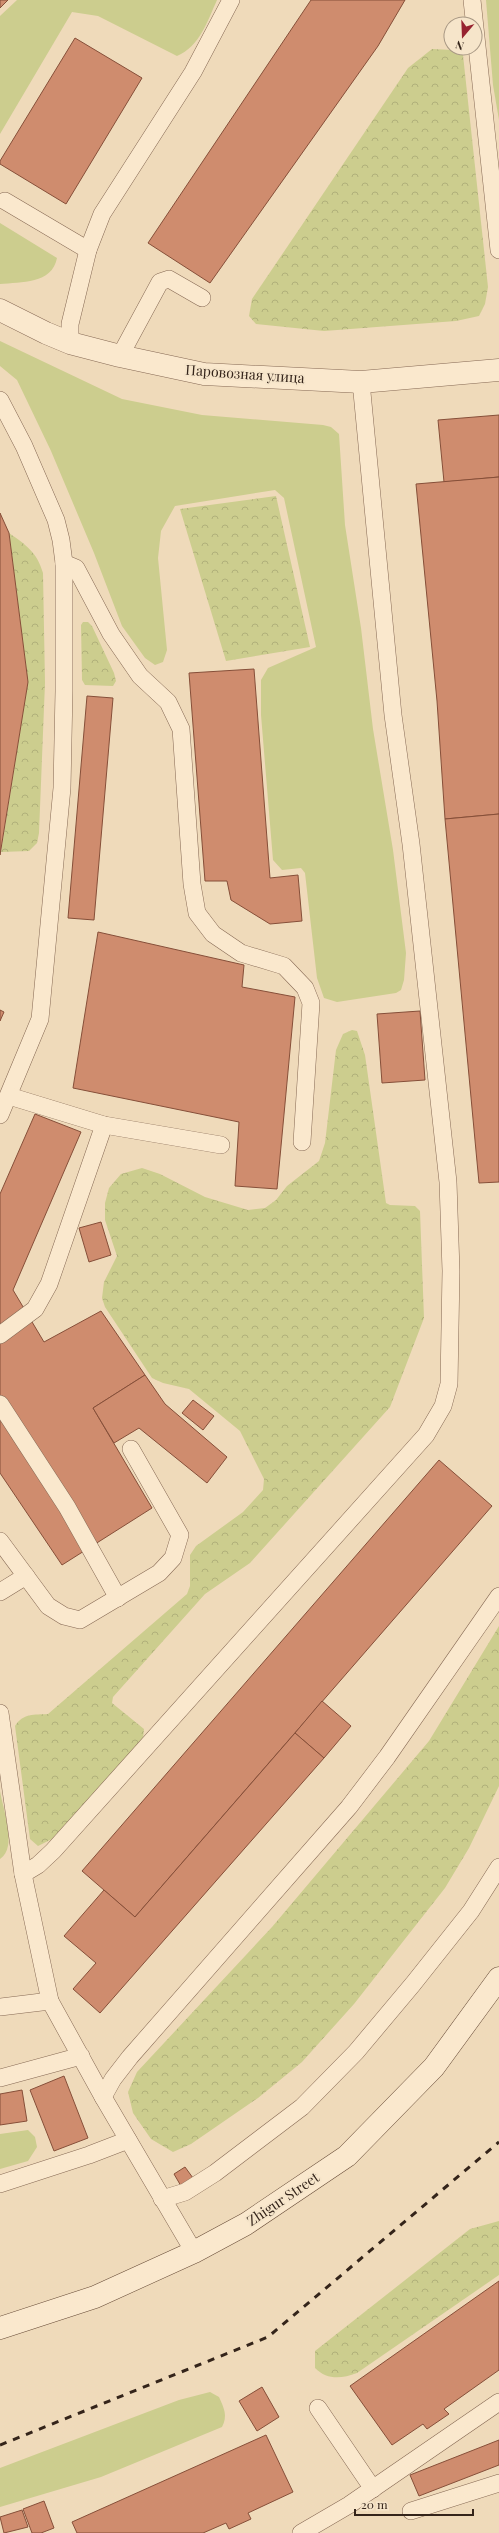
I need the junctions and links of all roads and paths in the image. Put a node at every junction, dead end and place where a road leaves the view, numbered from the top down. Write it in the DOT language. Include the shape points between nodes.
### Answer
graph roads {
  1 [pos="231,0"];
  2 [pos="472,0"];
  3 [pos="5,201"];
  4 [pos="88,250"];
  5 [pos="499,250"];
  6 [pos="202,298"];
  7 [pos="0,310"];
  8 [pos="70,343"];
  9 [pos="120,356"];
  10 [pos="499,370"];
  11 [pos="361,382"];
  12 [pos="0,400"];
  13 [pos="64,562"];
  14 [pos="10,1096"];
  15 [pos="0,1115"];
  16 [pos="104,1125"];
  17 [pos="302,1142"];
  18 [pos="221,1145"];
  19 [pos="0,1335"];
  20 [pos="0,1404"];
  21 [pos="131,1449"];
  22 [pos="0,1541"];
  23 [pos="26,1576"];
  24 [pos="0,1592"];
  25 [pos="499,1596"];
  26 [pos="118,1598"];
  27 [pos="0,1713"];
  28 [pos="499,1867"];
  29 [pos="23,1874"];
  30 [pos="499,1978"];
  31 [pos="50,2001"];
  32 [pos="0,2007"];
  33 [pos="82,2056"];
  34 [pos="0,2078"];
  35 [pos="103,2097"];
  36 [pos="128,2140"];
  37 [pos="0,2184"];
  38 [pos="162,2199"];
  39 [pos="194,2252"];
  40 [pos="0,2328"];
  41 [pos="499,2402"];
  42 [pos="318,2408"];
  43 [pos="499,2483"];
  44 [pos="373,2489"];
  45 [pos="411,2511"];
  46 [pos="301,2533"];
  1 -- 4 [label="lane" via="193,72 102,214"];
  2 -- 5 [label="lane"];
  3 -- 4 [label="lane"];
  4 -- 8 [label="lane" via="70,324"];
  6 -- 9 [label="lane" via="169,279 160,282"];
  7 -- 8 [label="main road, Паровозная улица"];
  8 -- 9 [label="main road, Паровозная улица"];
  9 -- 11 [label="main road, Паровозная улица" via="204,374"];
  10 -- 11 [label="main road, Паровозная улица"];
  11 -- 29 [label="lane" via="393,715 412,844 448,1182 451,1271 449,1384 443,1406 426,1434 52,1851 38,1865"];
  12 -- 13 [label="lane" via="24,446 56,520 62,540"];
  13 -- 14 [label="lane" via="62,788 40,1019"];
  13 -- 17 [label="lane" via="76,568 111,634 140,676 168,702 181,729 192,884 197,913 213,934 241,953 284,966 305,988 310,1003"];
  14 -- 15 [label="lane"];
  14 -- 16 [label="lane"];
  16 -- 18 [label="lane"];
  16 -- 19 [label="lane" via="49,1284 35,1309"];
  20 -- 26 [label="lane" via="66,1507"];
  21 -- 26 [label="lane" via="180,1535 173,1558 160,1573"];
  22 -- 23 [label="lane"];
  23 -- 24 [label="lane"];
  23 -- 26 [label="lane" via="48,1606 64,1616 80,1620"];
  25 -- 35 [label="lane" via="387,1757 349,1807 130,2057 113,2078"];
  27 -- 29 [label="lane"];
  28 -- 38 [label="lane" via="471,1911 413,1984 356,2052 302,2107 215,2173 185,2192"];
  29 -- 31 [label="lane"];
  30 -- 39 [label="main road, Zhigur Street" via="434,2067 347,2156 246,2224"];
  31 -- 32 [label="lane"];
  31 -- 33 [label="lane"];
  33 -- 34 [label="lane"];
  33 -- 35 [label="lane"];
  35 -- 36 [label="lane"];
  36 -- 37 [label="lane"];
  36 -- 38 [label="lane"];
  38 -- 39 [label="lane"];
  39 -- 40 [label="main road, Zhigur Street" via="95,2297"];
  41 -- 44 [label="lane"];
  42 -- 44 [label="lane"];
  43 -- 45 [label="lane"];
  44 -- 46 [label="lane" via="323,2522"];
}
